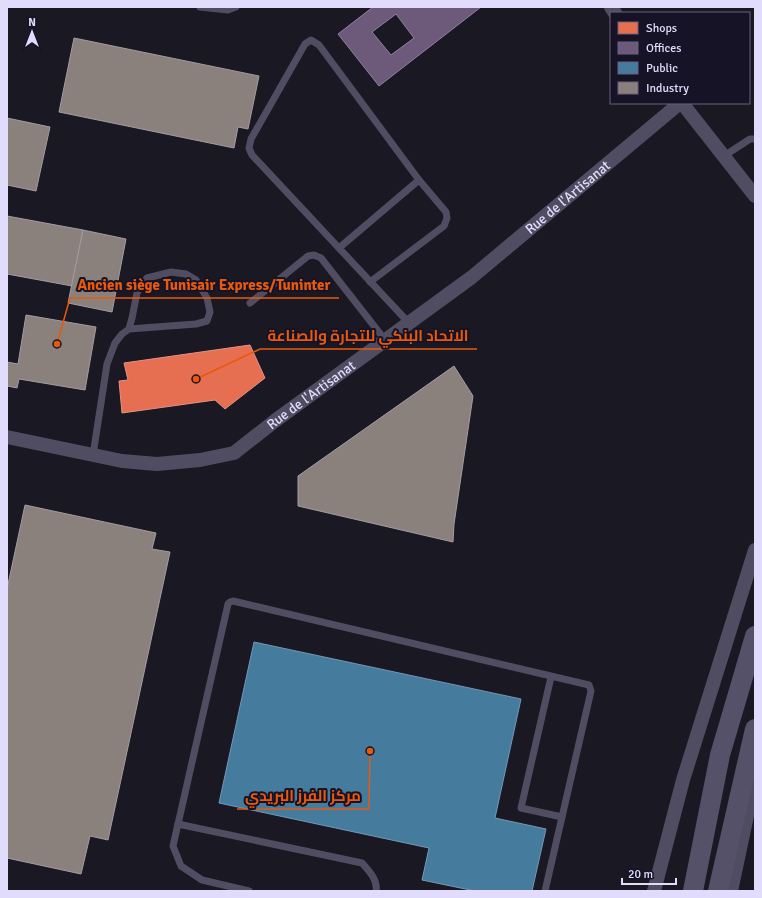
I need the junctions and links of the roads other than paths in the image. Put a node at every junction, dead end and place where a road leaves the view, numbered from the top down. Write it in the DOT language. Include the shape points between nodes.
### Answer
graph roads {
  1 [pos="200,7"];
  2 [pos="236,7"];
  3 [pos="680,104"];
  4 [pos="682,104"];
  5 [pos="755,139"];
  6 [pos="724,156"];
  7 [pos="420,180"];
  8 [pos="755,196"];
  9 [pos="339,248"];
  10 [pos="370,282"];
  11 [pos="250,303"];
  12 [pos="409,323"];
  13 [pos="129,328"];
  14 [pos="386,340"];
  15 [pos="7,437"];
  16 [pos="93,455"];
  17 [pos="755,550"];
  18 [pos="755,636"];
  19 [pos="551,676"];
  20 [pos="755,729"];
  21 [pos="755,778"];
  22 [pos="562,817"];
  23 [pos="178,824"];
  24 [pos="654,890"];
  25 [pos="249,891"];
  26 [pos="376,891"];
  27 [pos="545,891"];
  28 [pos="693,891"];
  29 [pos="718,891"];
  30 [pos="731,891"];
  1 -- 2 [label="lane" via="228,10"];
  3 -- 12 [label="street, Rue de l'Artisanat" via="472,277"];
  4 -- 6 [label="street"];
  5 -- 6 [label="lane" via="750,139"];
  6 -- 8 [label="street"];
  7 -- 9 [label="lane"];
  7 -- 9 [label="lane" via="319,45 311,40 305,44 251,140 249,148 252,155"];
  7 -- 10 [label="lane" via="446,212 444,226"];
  9 -- 10 [label="lane"];
  10 -- 12 [label="lane"];
  11 -- 14 [label="lane" via="308,256 314,255 321,258"];
  12 -- 14 [label="street, Rue de l'Artisanat"];
  13 -- 13 [label="lane" via="137,293 147,278 171,272 186,274 196,280 207,298 210,312 207,321 196,324"];
  13 -- 16 [label="lane" via="115,343 108,364"];
  14 -- 16 [label="street, Rue de l'Artisanat" via="234,453 200,460 157,464"];
  15 -- 16 [label="street, Rue de l'Artisanat"];
  17 -- 24 [label="street" via="694,745"];
  18 -- 28 [label="street" via="720,755"];
  19 -- 22 [label="lane" via="589,685 591,690"];
  19 -- 22 [label="lane" via="521,808"];
  19 -- 23 [label="lane" via="230,602"];
  20 -- 29 [label="street"];
  21 -- 30 [label="street"];
  22 -- 27 [label="lane"];
  23 -- 25 [label="lane" via="173,846 181,866 202,880"];
  23 -- 26 [label="lane" via="362,863 371,873 377,887"];
}
